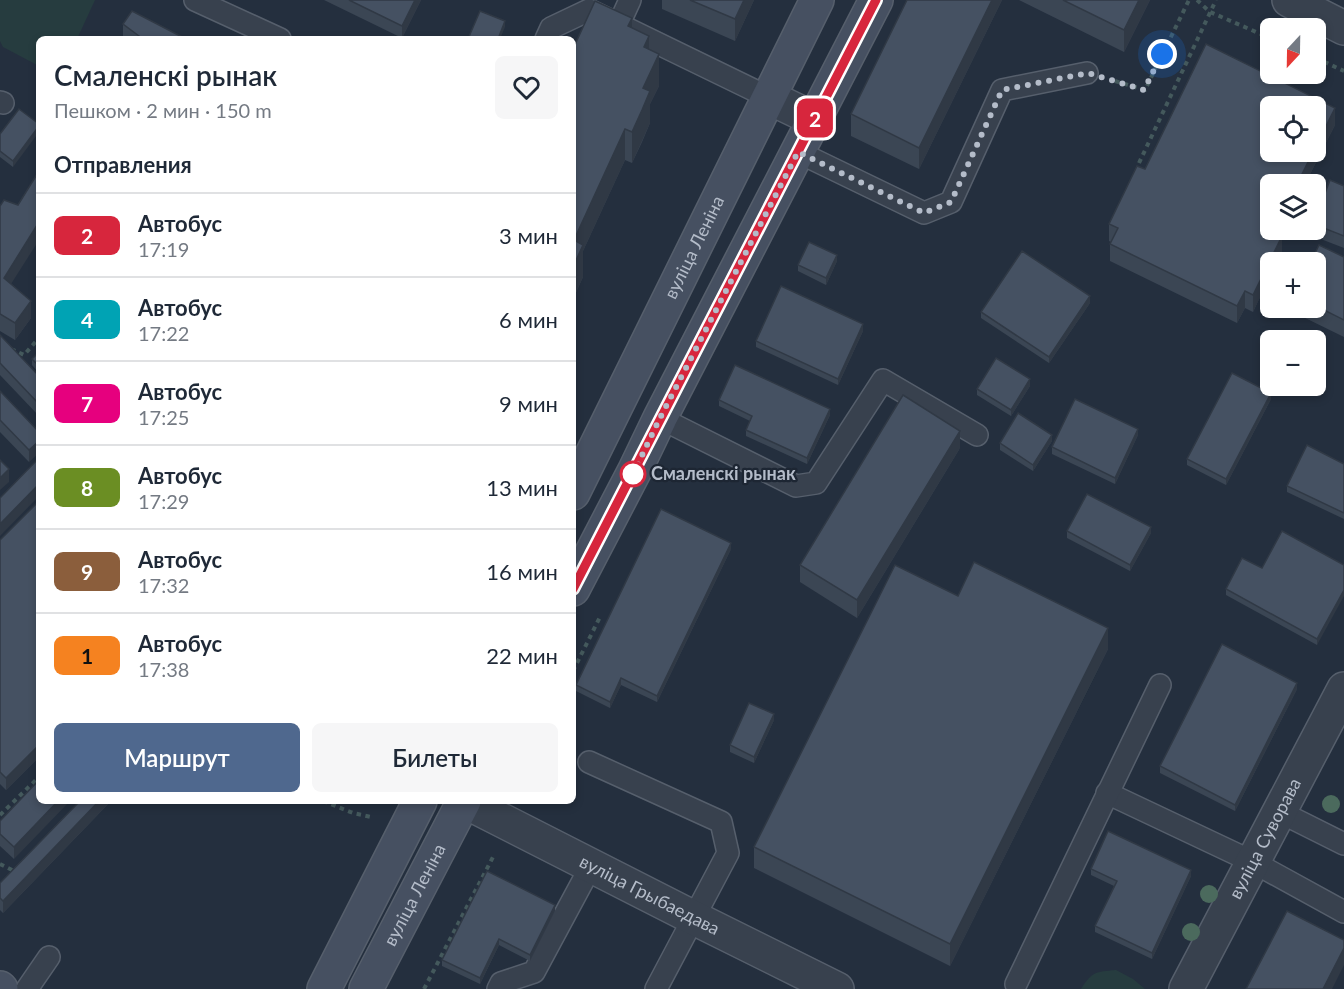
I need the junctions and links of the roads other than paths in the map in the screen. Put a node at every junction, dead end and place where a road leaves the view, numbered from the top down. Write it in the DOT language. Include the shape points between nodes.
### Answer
graph roads {
  1 [pos="195,0"];
  2 [pos="630,0"];
  3 [pos="817,0"];
  4 [pos="876,0"];
  5 [pos="1289,0"];
  6 [pos="619,24"];
  7 [pos="1344,28"];
  8 [pos="273,36"];
  9 [pos="547,36"];
  10 [pos="1088,73"];
  11 [pos="768,97"];
  12 [pos="814,119"];
  13 [pos="798,152"];
  14 [pos="660,418"];
  15 [pos="977,435"];
  16 [pos="576,486"];
  17 [pos="576,583"];
  18 [pos="1160,685"];
  19 [pos="1344,688"];
  20 [pos="589,762"];
  21 [pos="1107,793"];
  22 [pos="418,804"];
  23 [pos="462,804"];
  24 [pos="470,804"];
  25 [pos="1280,812"];
  26 [pos="1344,844"];
  27 [pos="1253,862"];
  28 [pos="591,866"];
  29 [pos="1344,912"];
  30 [pos="694,918"];
  31 [pos="49,957"];
  32 [pos="1016,984"];
  33 [pos="27,989"];
  34 [pos="324,989"];
  35 [pos="366,989"];
  36 [pos="498,989"];
  37 [pos="656,989"];
  38 [pos="837,989"];
  39 [pos="1186,989"];
  1 -- 8 [label="lane"];
  2 -- 6 [label="lane"];
  3 -- 11 [label="main road, вуліца Леніна"];
  4 -- 12 [label="main road"];
  5 -- 7 [label="street"];
  6 -- 9 [label="lane" via="589,10 551,28"];
  6 -- 11 [label="lane"];
  10 -- 13 [label="lane" via="1002,90 951,202 924,213"];
  11 -- 12 [label="street"];
  11 -- 16 [label="main road, вуліца Леніна"];
  12 -- 13 [label="main road"];
  13 -- 14 [label="main road"];
  14 -- 15 [label="lane" via="796,486 816,483 883,380"];
  14 -- 17 [label="main road"];
  18 -- 21 [label="lane"];
  19 -- 25 [label="street, вуліца Суворава"];
  20 -- 30 [label="lane" via="721,822 728,853"];
  21 -- 27 [label="lane"];
  21 -- 32 [label="lane"];
  22 -- 34 [label="main road, вуліца Леніна"];
  23 -- 35 [label="main road, вуліца Леніна"];
  24 -- 28 [label="street, вуліца Грыбаедава"];
  25 -- 26 [label="lane"];
  25 -- 27 [label="street, вуліца Суворава"];
  27 -- 29 [label="lane"];
  27 -- 39 [label="street, вуліца Суворава"];
  28 -- 30 [label="street, вуліца Грыбаедава"];
  28 -- 36 [label="lane" via="534,972 501,983"];
  30 -- 37 [label="lane"];
  30 -- 38 [label="street, вуліца Грыбаедава"];
  31 -- 33 [label="lane"];
}
